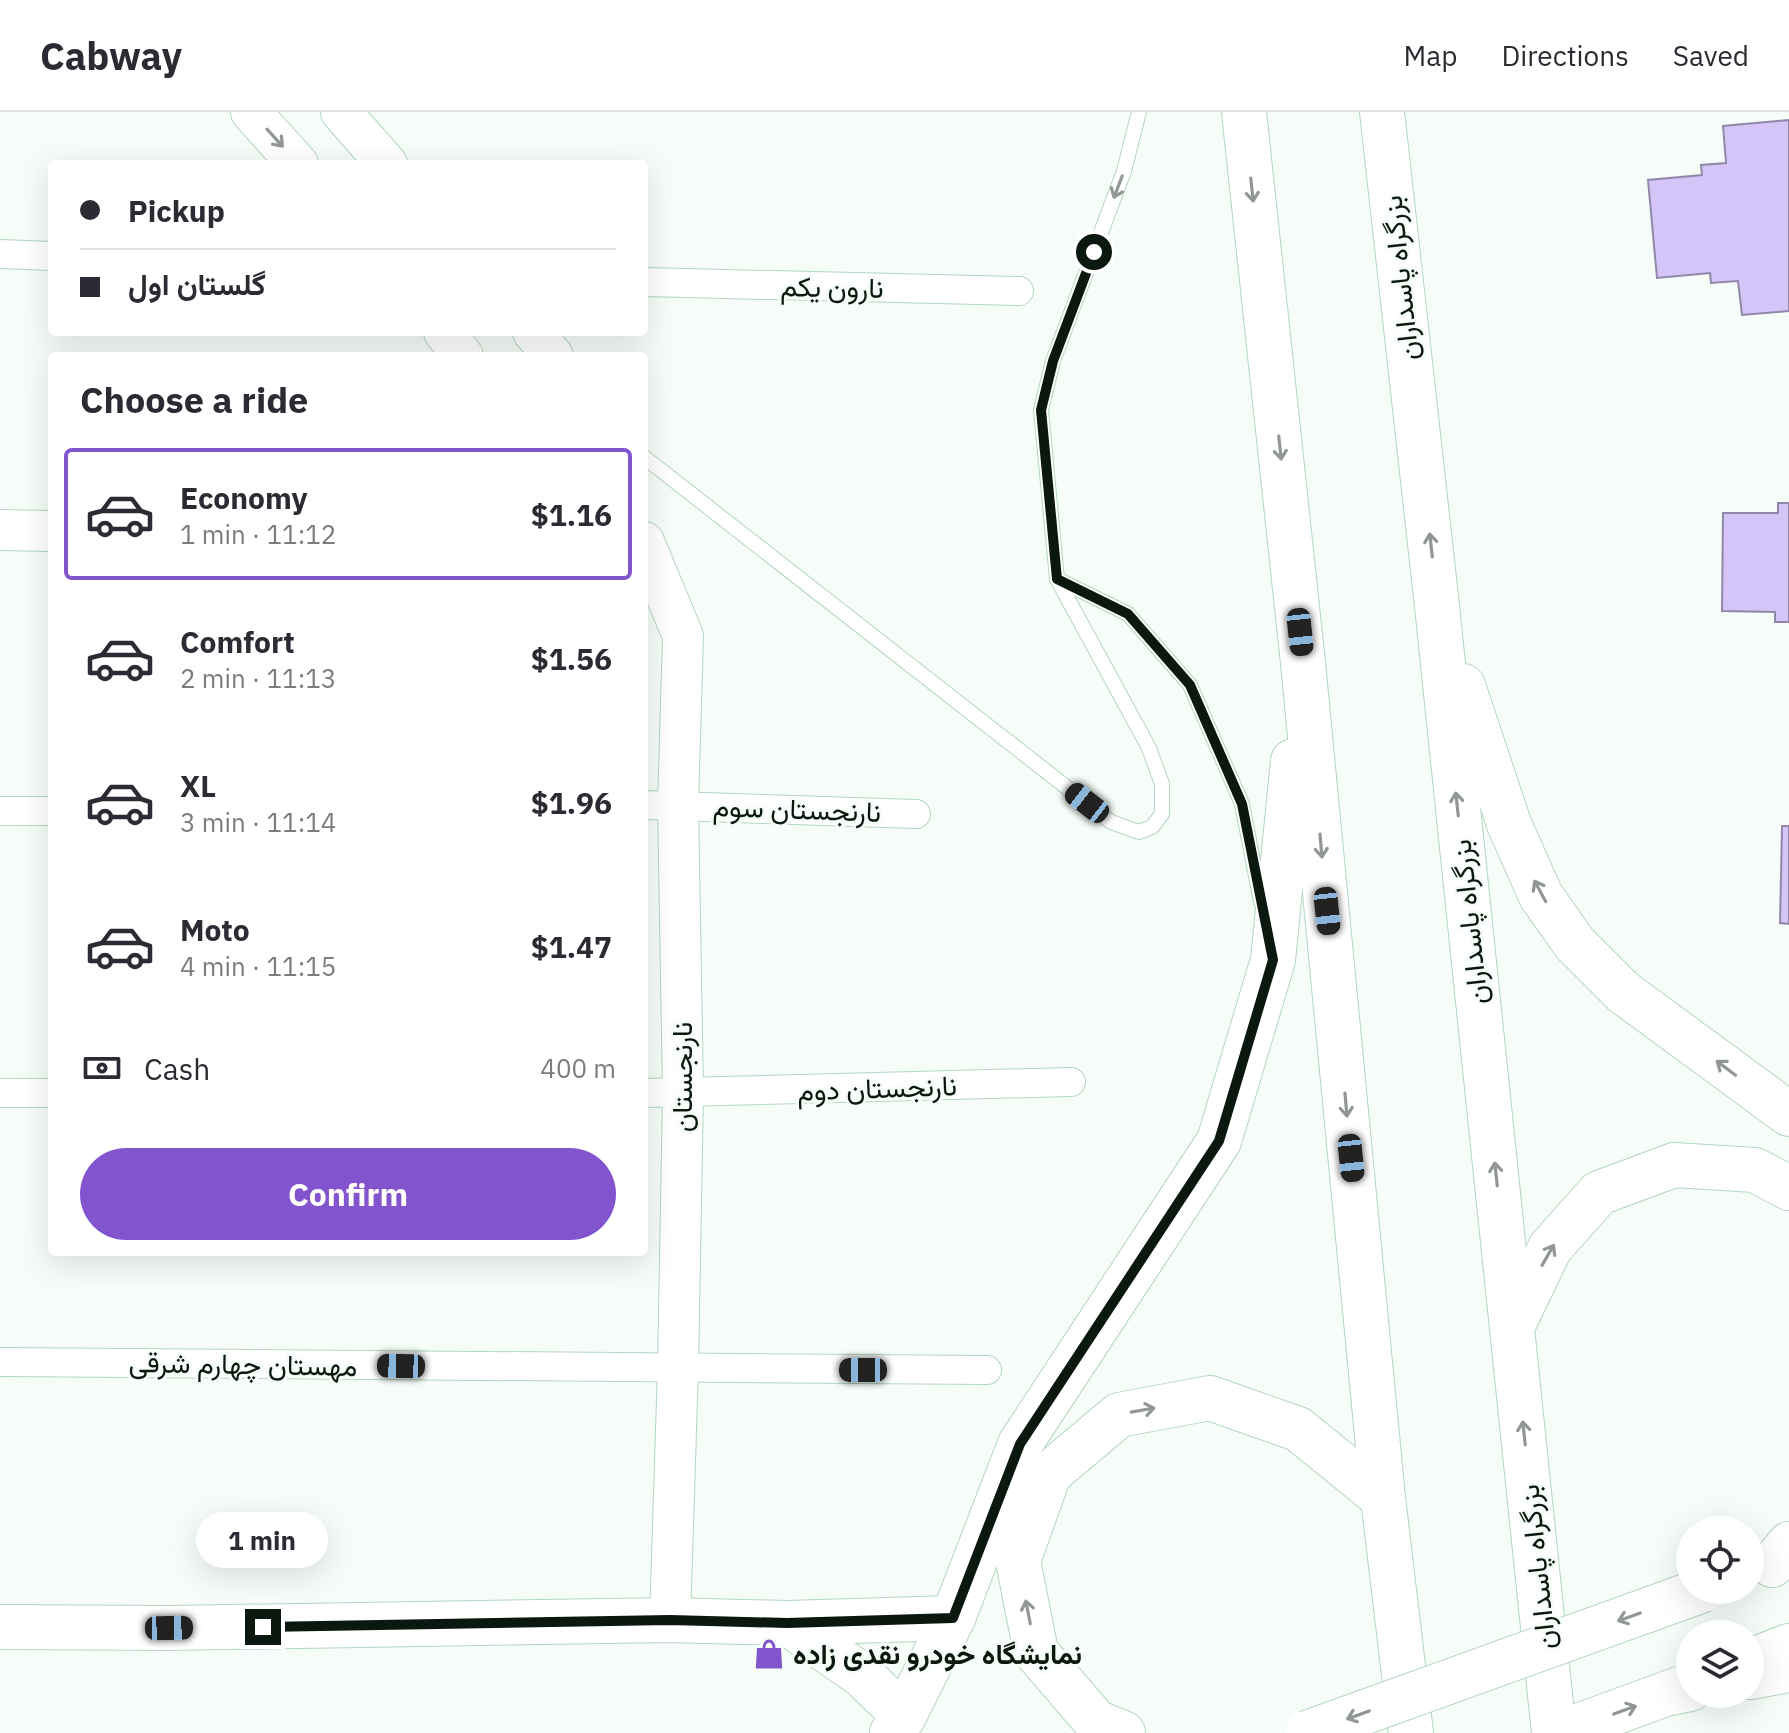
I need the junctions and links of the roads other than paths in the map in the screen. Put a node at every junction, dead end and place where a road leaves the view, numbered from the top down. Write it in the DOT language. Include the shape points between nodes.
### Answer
graph roads {
  1 [pos="251,112"];
  2 [pos="341,112"];
  3 [pos="1139,112"];
  4 [pos="1244,112"];
  5 [pos="1382,112"];
  6 [pos="294,160"];
  7 [pos="383,160"];
  8 [pos="0,254"];
  9 [pos="48,256"];
  10 [pos="648,282"];
  11 [pos="1019,291"];
  12 [pos="447,336"];
  13 [pos="536,336"];
  14 [pos="460,352"];
  15 [pos="550,352"];
  16 [pos="648,460"];
  17 [pos="0,530"];
  18 [pos="48,531"];
  19 [pos="648,552"];
  20 [pos="1057,579"];
  21 [pos="1437,606"];
  22 [pos="1303,663"];
  23 [pos="661,805"];
  24 [pos="0,811"];
  25 [pos="48,811"];
  26 [pos="916,814"];
  27 [pos="1273,960"];
  28 [pos="1071,1082"];
  29 [pos="0,1093"];
  30 [pos="48,1093"];
  31 [pos="663,1093"];
  32 [pos="1789,1114"];
  33 [pos="1789,1188"];
  34 [pos="1513,1325"];
  35 [pos="0,1362"];
  36 [pos="678,1368"];
  37 [pos="987,1370"];
  38 [pos="1383,1498"];
  39 [pos="1676,1600"];
  40 [pos="953,1618"];
  41 [pos="670,1620"];
  42 [pos="787,1623"];
  43 [pos="0,1627"];
  44 [pos="1789,1646"];
  45 [pos="1764,1656"];
  46 [pos="1789,1670"];
  47 [pos="1764,1674"];
  48 [pos="1676,1692"];
  49 [pos="898,1725"];
  50 [pos="1123,1733"];
  51 [pos="1307,1733"];
  52 [pos="1411,1733"];
  53 [pos="1556,1733"];
  1 -- 6 [label="street, one-way"];
  2 -- 7 [label="street"];
  3 -- 20 [label="lane, one-way" via="1124,171 1053,361 1041,410"];
  4 -- 22 [label="main road, one-way"];
  21 -- 5 [label="main road, بزرگراه پاسداران, one-way"];
  8 -- 9 [label="street"];
  10 -- 11 [label="street, نارون یکم"];
  12 -- 14 [label="street"];
  13 -- 15 [label="street"];
  16 -- 20 [label="lane" via="1111,822 1139,832 1152,827 1162,814 1162,784 1149,748"];
  17 -- 18 [label="street"];
  19 -- 23 [label="street, نارنجستان" via="683,636"];
  20 -- 27 [label="lane" via="1128,614 1190,685 1242,804"];
  32 -- 21 [label="main road, one-way" via="1623,992 1575,944 1541,896 1509,824"];
  34 -- 21 [label="main road, بزرگراه پاسداران, one-way"];
  22 -- 27 [label="main road"];
  22 -- 38 [label="main road, one-way"];
  23 -- 26 [label="street, نارنجستان سوم"];
  23 -- 31 [label="street, نارنجستان"];
  24 -- 25 [label="street"];
  27 -- 40 [label="main road" via="1219,1141 1020,1444"];
  28 -- 31 [label="street, نارنجستان دوم"];
  29 -- 30 [label="street"];
  31 -- 36 [label="street, نارنجستان"];
  34 -- 33 [label="main road, one-way" via="1550,1248 1599,1193 1674,1165 1755,1170"];
  53 -- 34 [label="main road, بزرگراه پاسداران, one-way"];
  35 -- 36 [label="street, مهستان چهارم شرقی"];
  36 -- 37 [label="street, مهستان چهارم شرقی"];
  36 -- 41 [label="street, نارنجستان"];
  50 -- 38 [label="main road, one-way" via="1096,1722 1036,1652 1018,1561 1049,1474 1119,1415 1210,1398 1298,1429"];
  38 -- 52 [label="main road"];
  39 -- 51 [label="main road, one-way, bridge"];
  40 -- 42 [label="main road"];
  40 -- 49 [label="main road"];
  41 -- 42 [label="main road"];
  41 -- 43 [label="main road"];
  42 -- 49 [label="main road" via="863,1676"];
  44 -- 45 [label="main road"];
  46 -- 47 [label="main road"];
  53 -- 48 [label="main road, one-way"];
}
